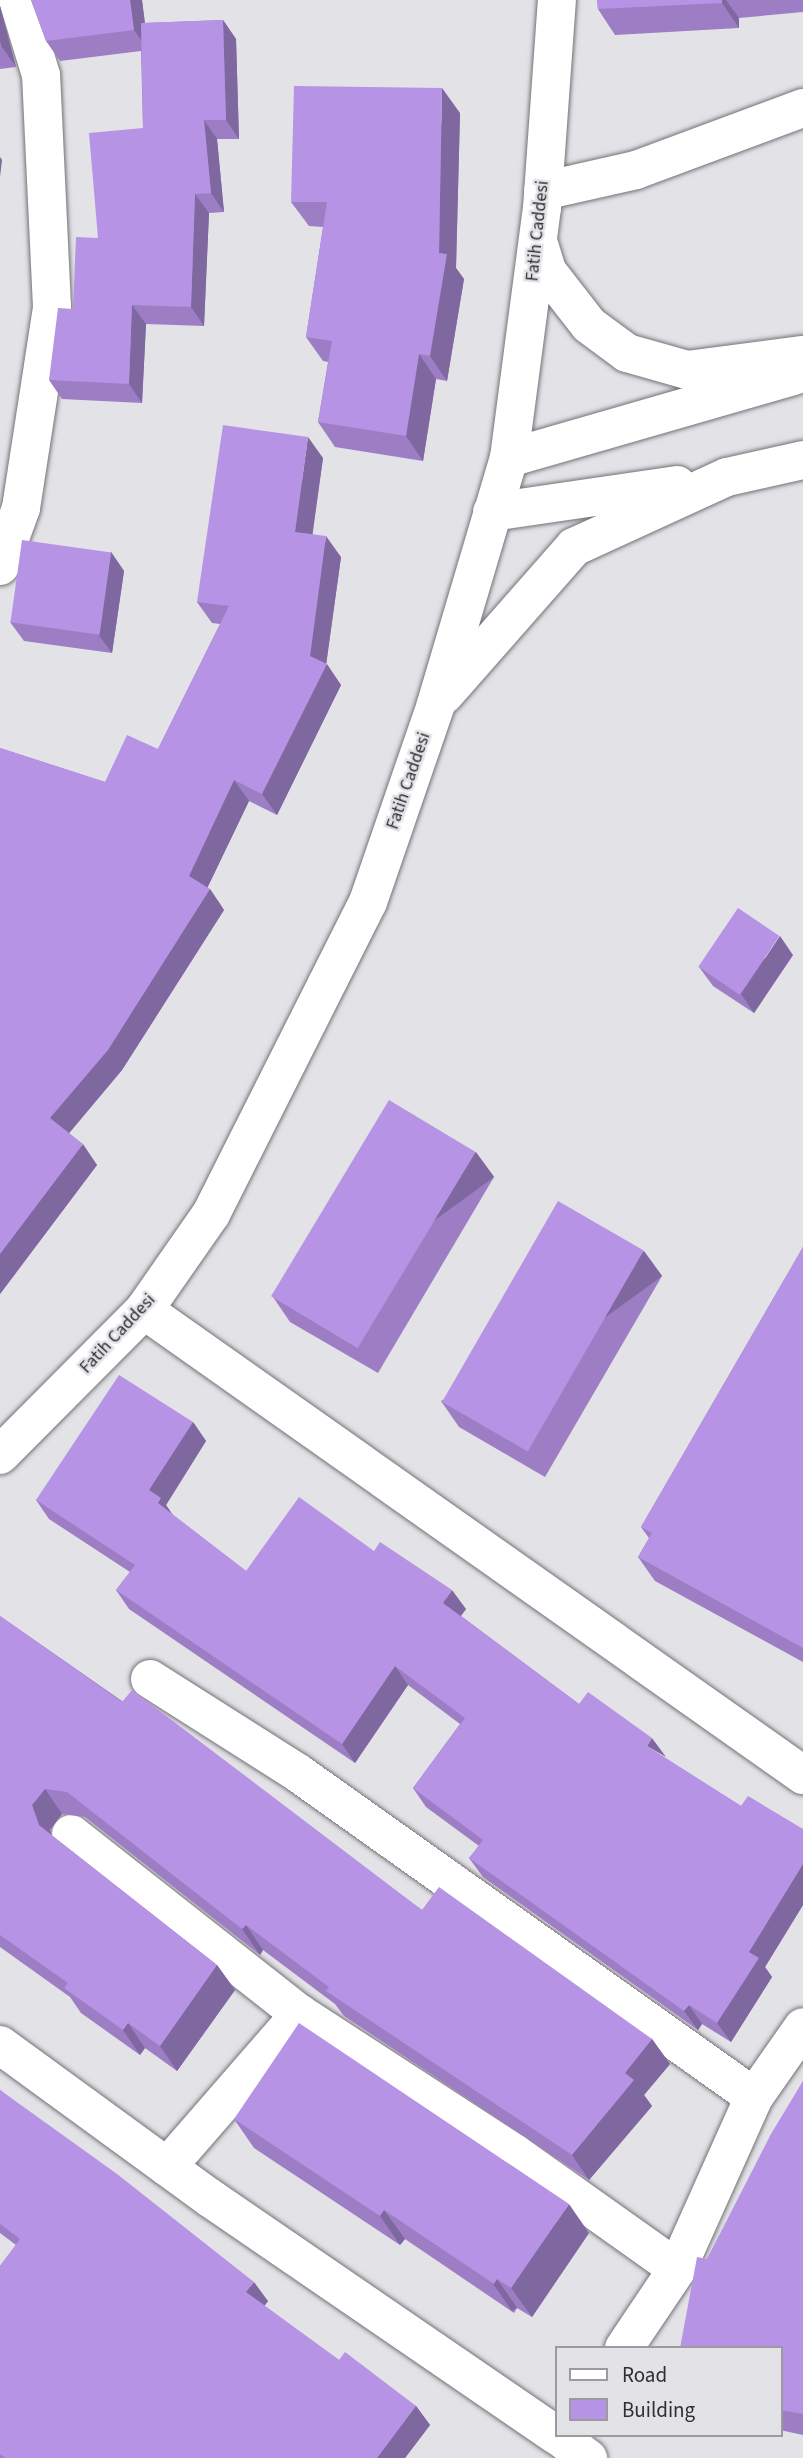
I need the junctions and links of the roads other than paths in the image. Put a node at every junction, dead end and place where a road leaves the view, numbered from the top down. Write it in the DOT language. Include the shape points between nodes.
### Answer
graph roads {
  1 [pos="18,0"];
  2 [pos="557,0"];
  3 [pos="803,108"];
  4 [pos="543,191"];
  5 [pos="538,239"];
  6 [pos="803,355"];
  7 [pos="803,374"];
  8 [pos="509,458"];
  9 [pos="803,460"];
  10 [pos="727,477"];
  11 [pos="492,512"];
  12 [pos="0,566"];
  13 [pos="436,704"];
  14 [pos="144,1310"];
  15 [pos="0,1455"];
  16 [pos="150,1679"];
  17 [pos="803,1775"];
  18 [pos="71,1834"];
  19 [pos="300,2014"];
  20 [pos="803,2027"];
  21 [pos="0,2045"];
  22 [pos="754,2097"];
  23 [pos="166,2167"];
  24 [pos="677,2269"];
  25 [pos="625,2346"];
  26 [pos="561,2444"];
  1 -- 12 [label="street" via="41,75 52,307 21,508"];
  2 -- 4 [label="street, Fatih Caddesi"];
  3 -- 4 [label="street" via="636,170"];
  4 -- 5 [label="street, Fatih Caddesi"];
  5 -- 6 [label="street" via="547,271 589,325 627,353 687,370"];
  5 -- 8 [label="street, Fatih Caddesi"];
  7 -- 8 [label="street"];
  8 -- 11 [label="street, Fatih Caddesi"];
  9 -- 10 [label="street"];
  10 -- 11 [label="street"];
  10 -- 13 [label="street" via="574,547"];
  11 -- 13 [label="street, Fatih Caddesi"];
  13 -- 14 [label="street, Fatih Caddesi" via="368,902 211,1214"];
  14 -- 15 [label="street, Fatih Caddesi"];
  14 -- 17 [label="street"];
  16 -- 22 [label="street" via="298,1773"];
  18 -- 19 [label="street"];
  19 -- 23 [label="street"];
  19 -- 24 [label="street" via="514,2152"];
  20 -- 22 [label="street"];
  21 -- 23 [label="street"];
  22 -- 24 [label="street"];
  23 -- 26 [label="street"];
  24 -- 25 [label="street"];
}
